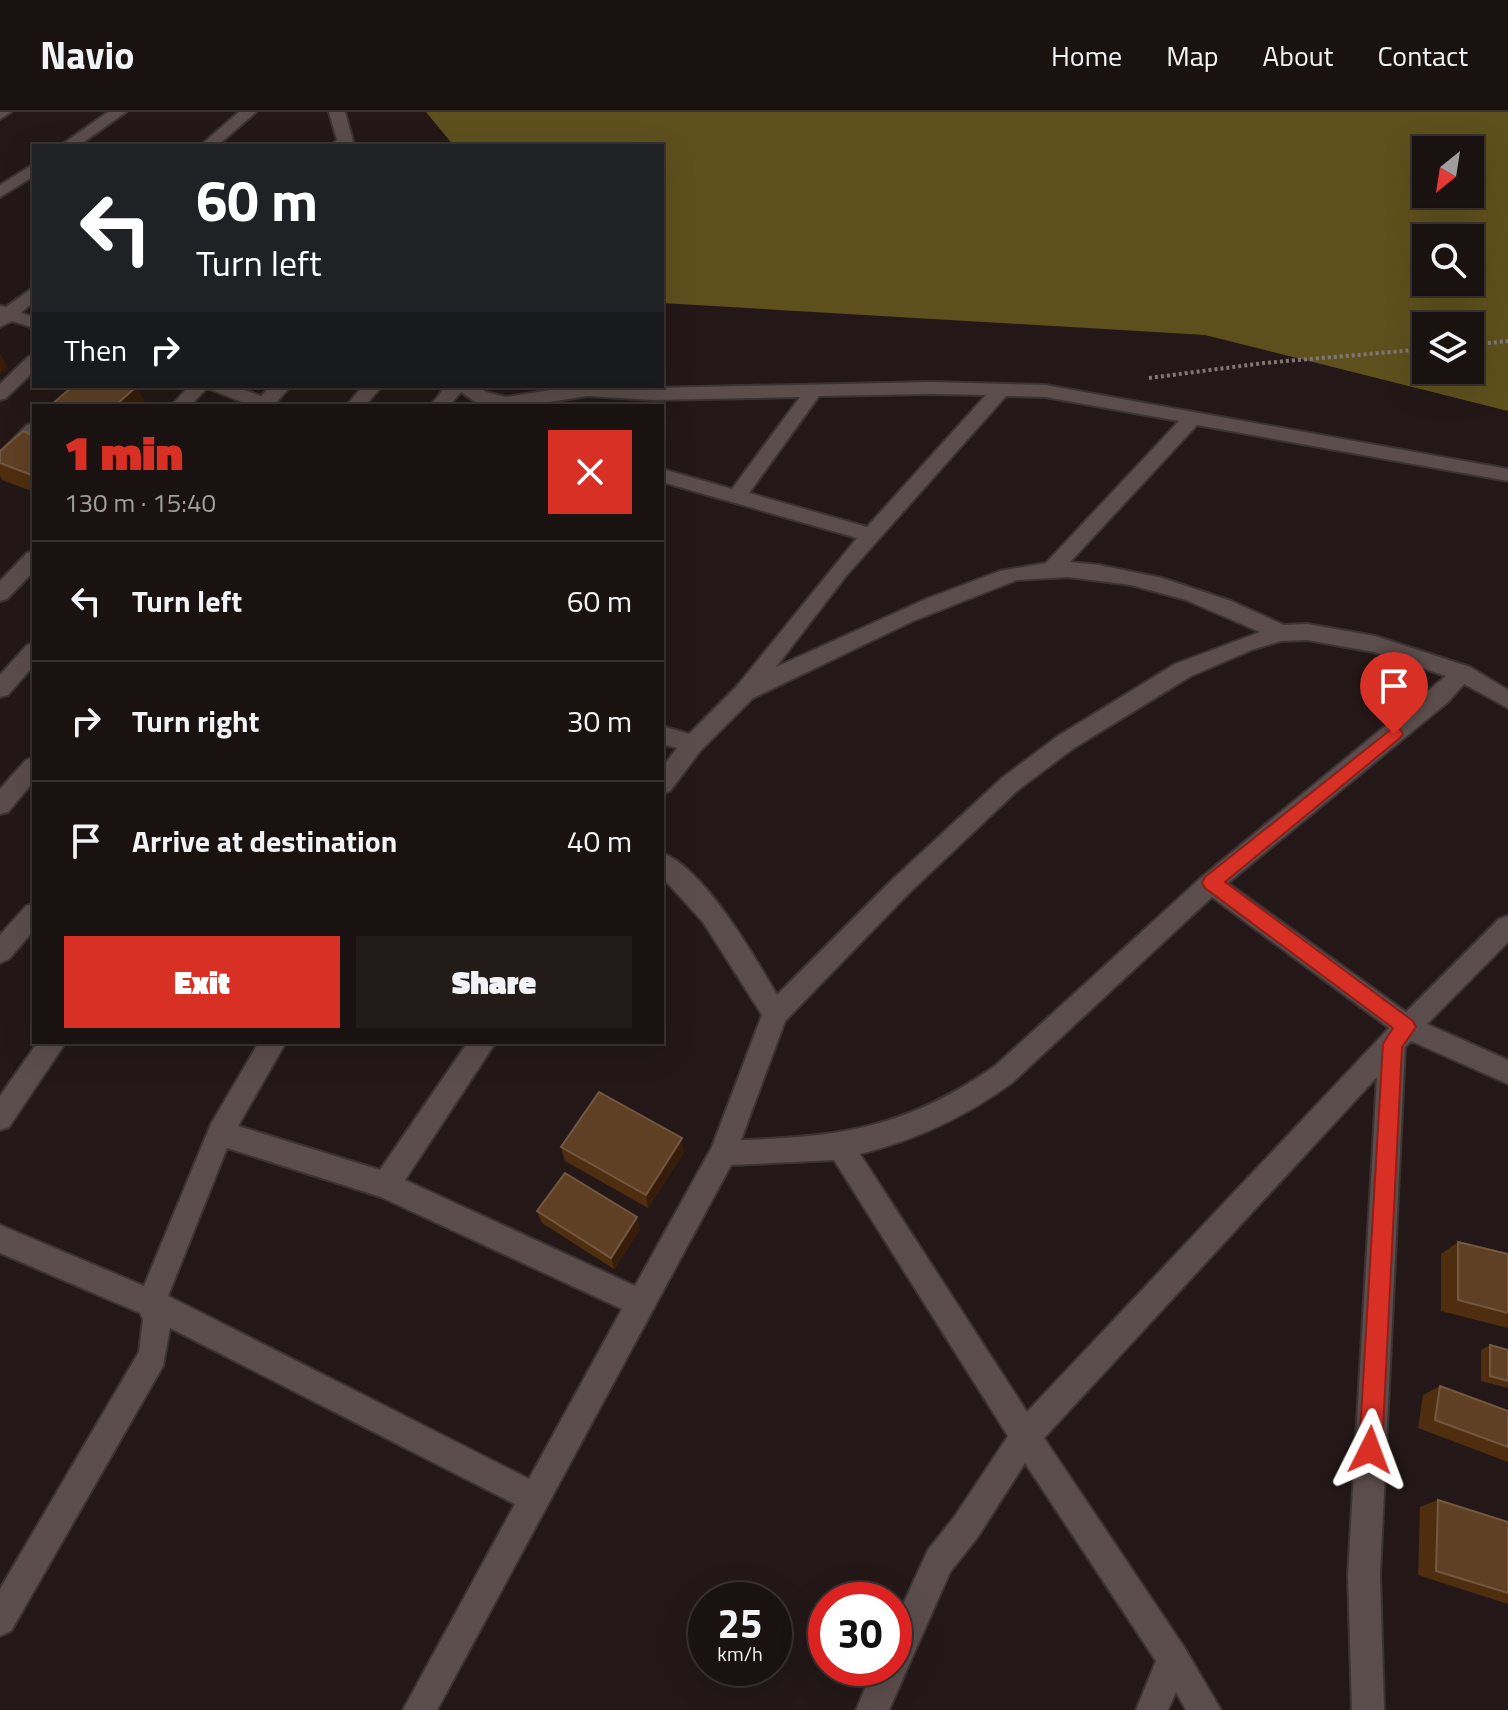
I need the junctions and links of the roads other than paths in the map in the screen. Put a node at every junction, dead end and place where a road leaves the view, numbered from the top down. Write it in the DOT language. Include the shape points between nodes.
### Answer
graph roads {
  1 [pos="118,112"];
  2 [pos="248,112"];
  3 [pos="337,112"];
  4 [pos="71,144"];
  5 [pos="210,144"];
  6 [pos="344,144"];
  7 [pos="32,170"];
  8 [pos="0,192"];
  9 [pos="32,294"];
  10 [pos="3,316"];
  11 [pos="32,323"];
  12 [pos="32,363"];
  13 [pos="197,388"];
  14 [pos="220,388"];
  15 [pos="280,388"];
  16 [pos="371,388"];
  17 [pos="454,388"];
  18 [pos="468,388"];
  19 [pos="1003,388"];
  20 [pos="814,390"];
  21 [pos="0,394"];
  22 [pos="651,400"];
  23 [pos="182,404"];
  24 [pos="260,404"];
  25 [pos="264,404"];
  26 [pos="357,404"];
  27 [pos="441,404"];
  28 [pos="502,404"];
  29 [pos="511,404"];
  30 [pos="1194,416"];
  31 [pos="32,431"];
  32 [pos="0,465"];
  33 [pos="1508,475"];
  34 [pos="664,476"];
  35 [pos="737,496"];
  36 [pos="871,535"];
  37 [pos="32,560"];
  38 [pos="1051,570"];
  39 [pos="0,594"];
  40 [pos="1281,633"];
  41 [pos="32,653"];
  42 [pos="1462,673"];
  43 [pos="0,689"];
  44 [pos="745,692"];
  45 [pos="1508,700"];
  46 [pos="664,736"];
  47 [pos="693,744"];
  48 [pos="32,768"];
  49 [pos="664,782"];
  50 [pos="0,805"];
  51 [pos="664,865"];
  52 [pos="1211,883"];
  53 [pos="32,915"];
  54 [pos="1508,926"];
  55 [pos="0,952"];
  56 [pos="775,1014"];
  57 [pos="1399,1036"];
  58 [pos="52,1044"];
  59 [pos="272,1044"];
  60 [pos="482,1044"];
  61 [pos="1508,1072"];
  62 [pos="0,1118"];
  63 [pos="220,1133"];
  64 [pos="840,1146"];
  65 [pos="723,1153"];
  66 [pos="386,1185"];
  67 [pos="0,1239"];
  68 [pos="151,1303"];
  69 [pos="643,1304"];
  70 [pos="1025,1436"];
  71 [pos="534,1498"];
  72 [pos="0,1620"];
  73 [pos="912,1621"];
  74 [pos="1173,1658"];
  75 [pos="883,1686"];
  76 [pos="419,1710"];
  77 [pos="872,1710"];
  78 [pos="1152,1710"];
  79 [pos="1205,1710"];
  80 [pos="1368,1710"];
  1 -- 4 [label="street"];
  2 -- 5 [label="street"];
  3 -- 6 [label="street"];
  7 -- 8 [label="street"];
  9 -- 10 [label="street"];
  10 -- 11 [label="street"];
  12 -- 21 [label="street"];
  13 -- 23 [label="street"];
  14 -- 24 [label="street"];
  15 -- 25 [label="street"];
  16 -- 26 [label="street"];
  17 -- 27 [label="street"];
  18 -- 28 [label="street"];
  19 -- 20 [label="street"];
  19 -- 30 [label="street"];
  19 -- 36 [label="street"];
  20 -- 22 [label="street"];
  20 -- 35 [label="street"];
  22 -- 29 [label="street" via="588,390"];
  30 -- 33 [label="street"];
  30 -- 38 [label="street"];
  31 -- 32 [label="street"];
  34 -- 35 [label="street"];
  35 -- 36 [label="street"];
  36 -- 44 [label="street"];
  37 -- 39 [label="street"];
  38 -- 40 [label="street" via="1109,573 1160,585 1244,614"];
  38 -- 44 [label="street" via="996,580 899,616"];
  40 -- 42 [label="street" via="1307,632 1375,644"];
  40 -- 56 [label="street" via="1183,670 1066,742 1010,784"];
  41 -- 43 [label="street"];
  42 -- 45 [label="street"];
  42 -- 52 [label="street"];
  44 -- 47 [label="street"];
  46 -- 47 [label="street"];
  47 -- 49 [label="street"];
  48 -- 50 [label="street"];
  51 -- 56 [label="street" via="699,896 734,943"];
  52 -- 57 [label="street"];
  52 -- 64 [label="street" via="973,1097 913,1126"];
  53 -- 55 [label="street"];
  54 -- 57 [label="street"];
  56 -- 65 [label="street"];
  57 -- 61 [label="street"];
  57 -- 70 [label="street"];
  57 -- 80 [label="street" via="1364,1575"];
  58 -- 62 [label="street"];
  59 -- 63 [label="street"];
  60 -- 66 [label="street"];
  63 -- 66 [label="street"];
  63 -- 68 [label="street"];
  64 -- 65 [label="street"];
  64 -- 70 [label="street"];
  65 -- 69 [label="street"];
  66 -- 69 [label="street"];
  67 -- 68 [label="street"];
  68 -- 71 [label="street"];
  68 -- 72 [label="street" via="157,1319 153,1356"];
  69 -- 71 [label="street"];
  70 -- 73 [label="street" via="939,1561"];
  70 -- 74 [label="street"];
  71 -- 76 [label="street"];
  74 -- 78 [label="street"];
  74 -- 79 [label="street"];
  75 -- 77 [label="street"];
}
